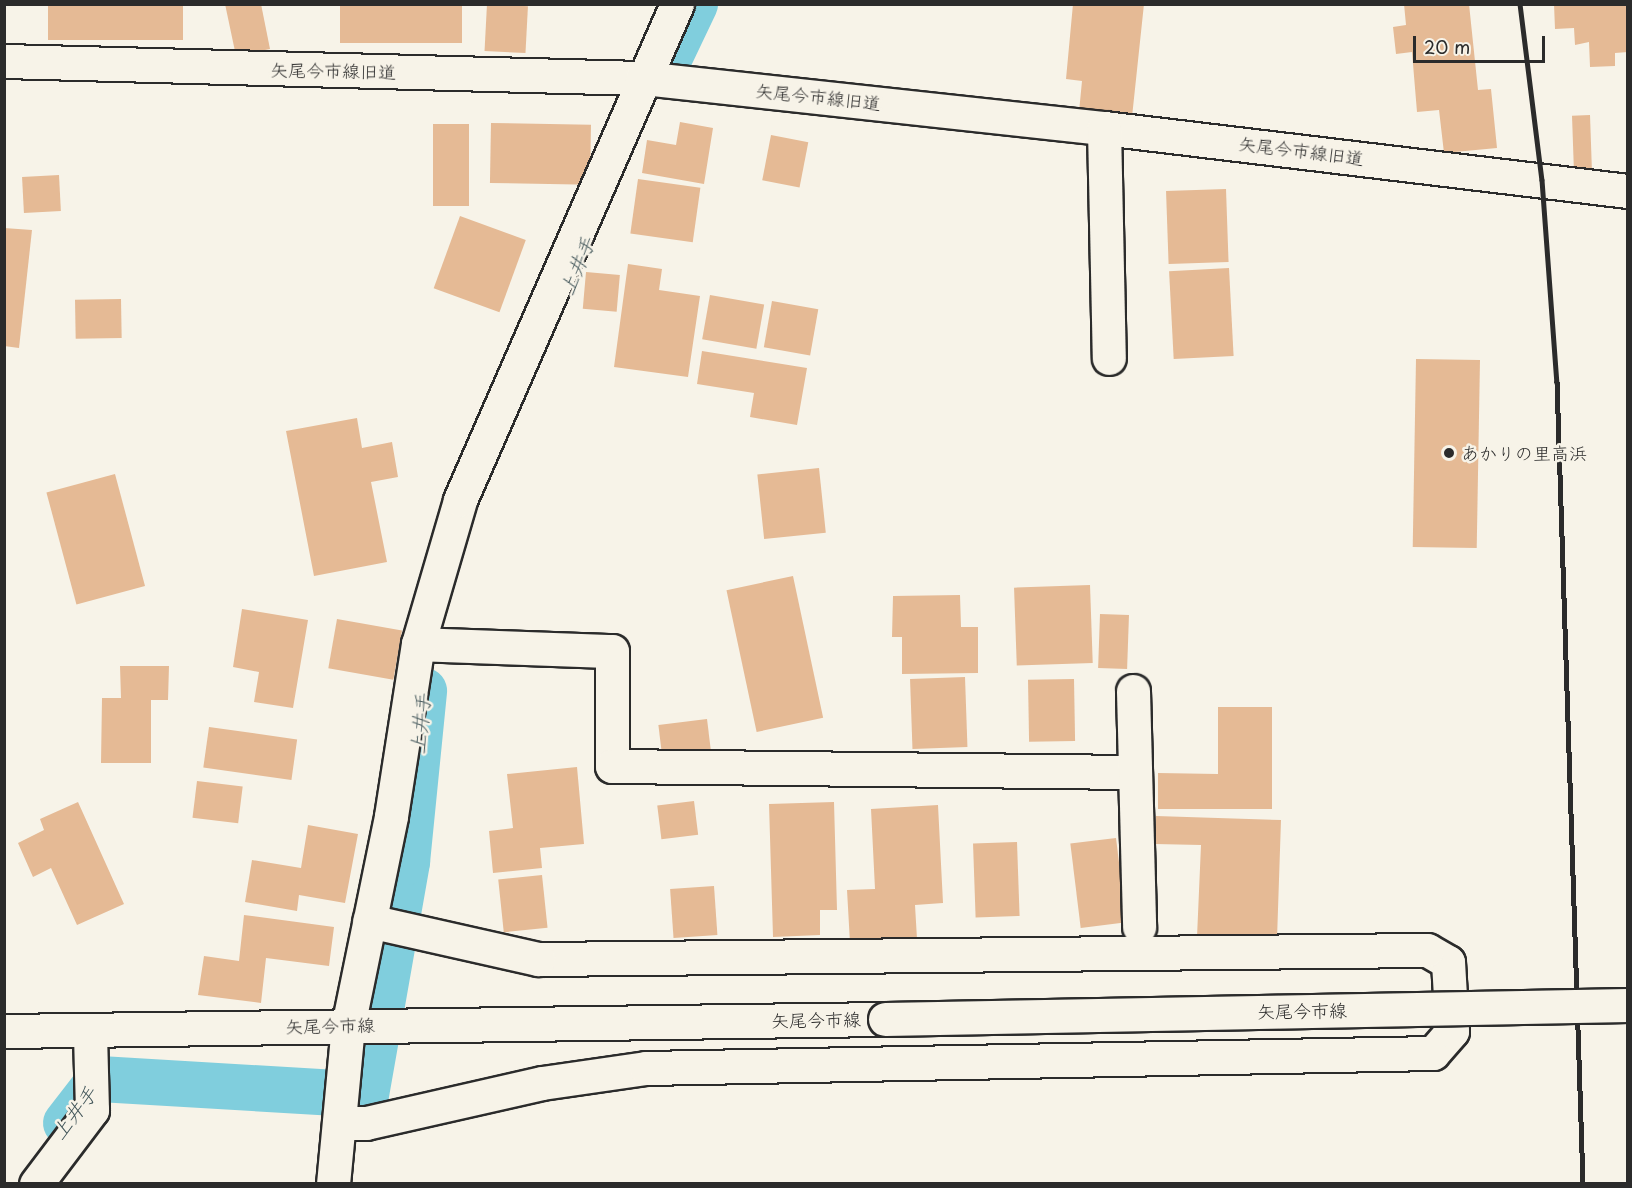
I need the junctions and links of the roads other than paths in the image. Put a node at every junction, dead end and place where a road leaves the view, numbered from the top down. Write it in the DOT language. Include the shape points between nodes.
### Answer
graph roads {
  1 [pos="677,4"];
  2 [pos="4,61"];
  3 [pos="642,78"];
  4 [pos="1104,128"];
  5 [pos="1628,191"];
  6 [pos="1109,358"];
  7 [pos="418,644"];
  8 [pos="1133,691"];
  9 [pos="1134,772"];
  10 [pos="369,921"];
  11 [pos="1139,927"];
  12 [pos="1628,1005"];
  13 [pos="348,1026"];
  14 [pos="4,1031"];
  15 [pos="90,1031"];
  16 [pos="339,1123"];
  17 [pos="36,1184"];
  18 [pos="333,1184"];
  1 -- 3 [label="street"];
  2 -- 3 [label="street, 矢尾今市線旧道"];
  3 -- 4 [label="street, 矢尾今市線旧道"];
  3 -- 7 [label="street" via="460,500"];
  4 -- 5 [label="street, 矢尾今市線旧道"];
  4 -- 6 [label="street"];
  7 -- 9 [label="street" via="612,651 612,766"];
  7 -- 10 [label="street" via="391,816"];
  8 -- 9 [label="street"];
  9 -- 11 [label="street"];
  10 -- 13 [label="street"];
  10 -- 16 [label="street" via="538,959 1427,950 1449,962 1452,1031 1433,1053 646,1068 542,1083 366,1123"];
  12 -- 13 [label="street, 矢尾今市線, bridge"];
  13 -- 15 [label="street, 矢尾今市線"];
  13 -- 16 [label="street"];
  14 -- 15 [label="street, 矢尾今市線"];
  15 -- 17 [label="street" via="92,1110"];
  16 -- 18 [label="street"];
}
